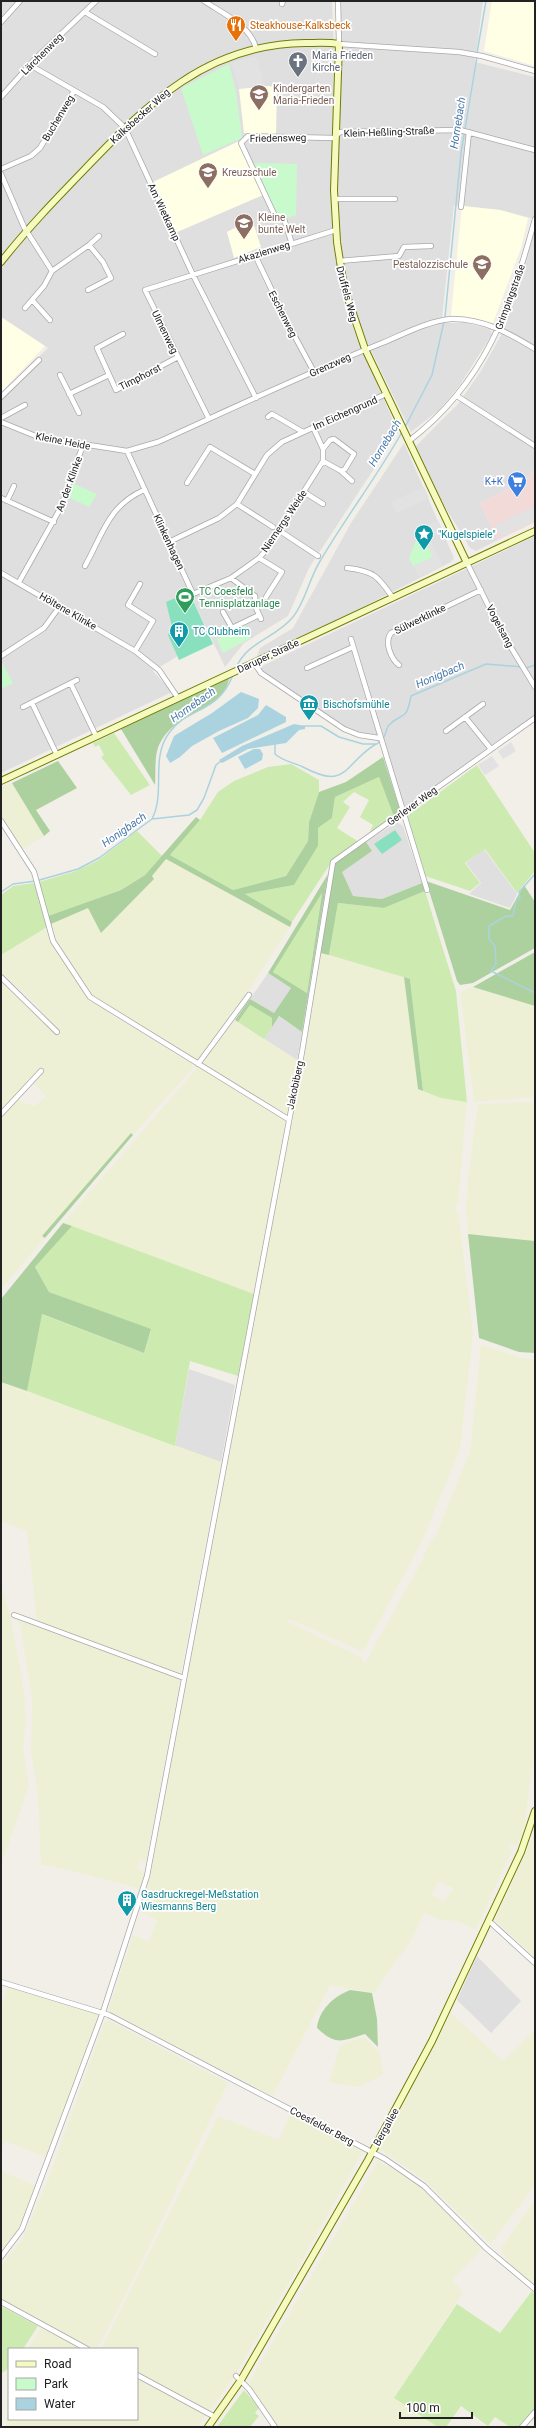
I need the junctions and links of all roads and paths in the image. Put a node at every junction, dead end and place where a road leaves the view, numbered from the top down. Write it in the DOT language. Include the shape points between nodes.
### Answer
graph roads {
  1 [pos="20,1"];
  2 [pos="96,1"];
  3 [pos="204,1"];
  4 [pos="338,1"];
  5 [pos="85,12"];
  6 [pos="1,22"];
  7 [pos="339,44"];
  8 [pos="256,48"];
  9 [pos="156,54"];
  10 [pos="30,65"];
  11 [pos="535,71"];
  12 [pos="74,91"];
  13 [pos="1,97"];
  14 [pos="125,128"];
  15 [pos="469,132"];
  16 [pos="336,135"];
  17 [pos="535,150"];
  18 [pos="1,169"];
  19 [pos="1,174"];
  20 [pos="335,199"];
  21 [pos="395,199"];
  22 [pos="461,207"];
  23 [pos="535,219"];
  24 [pos="26,230"];
  25 [pos="336,230"];
  26 [pos="99,236"];
  27 [pos="292,244"];
  28 [pos="89,246"];
  29 [pos="430,246"];
  30 [pos="255,255"];
  31 [pos="339,261"];
  32 [pos="1,262"];
  33 [pos="52,271"];
  34 [pos="193,275"];
  35 [pos="88,290"];
  36 [pos="33,302"];
  37 [pos="25,308"];
  38 [pos="50,320"];
  39 [pos="499,329"];
  40 [pos="123,334"];
  41 [pos="535,349"];
  42 [pos="365,350"];
  43 [pos="178,357"];
  44 [pos="39,360"];
  45 [pos="314,372"];
  46 [pos="60,375"];
  47 [pos="110,375"];
  48 [pos="69,394"];
  49 [pos="386,394"];
  50 [pos="457,396"];
  51 [pos="1,397"];
  52 [pos="256,398"];
  53 [pos="25,405"];
  54 [pos="79,413"];
  55 [pos="268,417"];
  56 [pos="1,418"];
  57 [pos="209,419"];
  58 [pos="1,422"];
  59 [pos="313,427"];
  60 [pos="303,432"];
  61 [pos="408,438"];
  62 [pos="82,445"];
  63 [pos="535,446"];
  64 [pos="323,449"];
  65 [pos="127,451"];
  66 [pos="323,461"];
  67 [pos="341,471"];
  68 [pos="255,474"];
  69 [pos="352,481"];
  70 [pos="188,483"];
  71 [pos="14,486"];
  72 [pos="144,490"];
  73 [pos="304,492"];
  74 [pos="1,498"];
  75 [pos="7,501"];
  76 [pos="238,504"];
  77 [pos="323,504"];
  78 [pos="54,522"];
  79 [pos="273,527"];
  80 [pos="280,531"];
  81 [pos="535,531"];
  82 [pos="169,542"];
  83 [pos="318,556"];
  84 [pos="259,558"];
  85 [pos="467,563"];
  86 [pos="85,566"];
  87 [pos="347,568"];
  88 [pos="1,573"];
  89 [pos="231,578"];
  90 [pos="19,582"];
  91 [pos="140,584"];
  92 [pos="481,590"];
  93 [pos="193,594"];
  94 [pos="266,597"];
  95 [pos="392,598"];
  96 [pos="60,606"];
  97 [pos="223,612"];
  98 [pos="351,639"];
  99 [pos="353,647"];
  100 [pos="135,651"];
  101 [pos="1,656"];
  102 [pos="254,663"];
  103 [pos="399,665"];
  104 [pos="307,668"];
  105 [pos="77,680"];
  106 [pos="71,684"];
  107 [pos="535,687"];
  108 [pos="178,698"];
  109 [pos="32,703"];
  110 [pos="483,704"];
  111 [pos="23,706"];
  112 [pos="465,717"];
  113 [pos="535,718"];
  114 [pos="446,731"];
  115 [pos="96,736"];
  116 [pos="380,739"];
  117 [pos="491,749"];
  118 [pos="57,755"];
  119 [pos="1,781"];
  120 [pos="402,814"];
  121 [pos="1,821"];
  122 [pos="333,862"];
  123 [pos="427,890"];
  124 [pos="1,977"];
  125 [pos="249,995"];
  126 [pos="57,1032"];
  127 [pos="198,1064"];
  128 [pos="40,1071"];
  129 [pos="1,1114"];
  130 [pos="288,1119"];
  131 [pos="14,1616"];
  132 [pos="184,1678"];
  133 [pos="535,1811"];
  134 [pos="489,1921"];
  135 [pos="535,1963"];
  136 [pos="1,1982"];
  137 [pos="103,2012"];
  138 [pos="372,2152"];
  139 [pos="1,2257"];
  140 [pos="535,2289"];
  141 [pos="1,2302"];
  142 [pos="85,2348"];
  143 [pos="138,2376"];
  144 [pos="239,2378"];
  145 [pos="535,2412"];
  146 [pos="212,2415"];
  147 [pos="208,2427"];
  148 [pos="275,2427"];
  149 [pos="522,2427"];
  1 -- 6 [label="street"];
  2 -- 5 [label="street, Lärchenweg"];
  3 -- 8 [label="street" via="239,24 253,40"];
  4 -- 7 [label="street, Druffels Weg"];
  5 -- 9 [label="street"];
  5 -- 10 [label="street, Lärchenweg"];
  7 -- 8 [label="street, Kalksbecker Weg" via="281,44"];
  7 -- 11 [label="street, Kalksbecker Weg" via="482,56"];
  7 -- 16 [label="street, Druffels Weg"];
  8 -- 14 [label="street, Kalksbecker Weg" via="227,56 189,76 159,97"];
  10 -- 12 [label="street, Am Wietkamp"];
  10 -- 13 [label="street, Lärchenweg"];
  12 -- 14 [label="street, Am Wietkamp" via="103,107"];
  12 -- 18 [label="street, Buchenweg" via="40,148 30,156"];
  14 -- 24 [label="street, Kalksbecker Weg"];
  14 -- 34 [label="street, Am Wietkamp"];
  15 -- 16 [label="street, Klein-Heßling-Straße" via="348,131"];
  15 -- 17 [label="street, Klein-Heßling-Straße"];
  15 -- 22 [label="street"];
  16 -- 20 [label="street, Druffels Weg"];
  16 -- 27 [label="street, Friedensweg" via="334,138 248,136 241,143 275,216 284,219"];
  19 -- 24 [label="street"];
  20 -- 21 [label="street"];
  20 -- 25 [label="street, Druffels Weg"];
  23 -- 39 [label="street, Grimpingstraße"];
  24 -- 32 [label="street, Kalksbecker Weg"];
  24 -- 33 [label="street"];
  25 -- 27 [label="street, Akazienweg"];
  25 -- 31 [label="street, Druffels Weg"];
  26 -- 28 [label="street"];
  27 -- 30 [label="street, Akazienweg"];
  28 -- 33 [label="street"];
  28 -- 35 [label="street" via="103,262 111,278"];
  29 -- 31 [label="street" via="404,247 399,256"];
  30 -- 34 [label="street, Akazienweg"];
  30 -- 45 [label="street, Eschenweg" via="286,322"];
  31 -- 42 [label="street, Druffels Weg" via="349,307"];
  33 -- 36 [label="street"];
  34 -- 43 [label="street, Ulmenweg" via="145,290"];
  34 -- 52 [label="street, Am Wietkamp"];
  36 -- 37 [label="street"];
  36 -- 38 [label="street"];
  39 -- 41 [label="street, Grenzweg"];
  39 -- 42 [label="street, Grenzweg" via="480,322 440,321"];
  39 -- 50 [label="street, Grimpingstraße" via="477,370"];
  40 -- 47 [label="street, Timphorst" via="97,348"];
  42 -- 45 [label="street, Grenzweg"];
  42 -- 49 [label="street, Druffels Weg"];
  43 -- 47 [label="street, Timphorst" via="116,390"];
  43 -- 57 [label="street, Ulmenweg"];
  44 -- 51 [label="street"];
  45 -- 52 [label="street, Grenzweg"];
  46 -- 48 [label="street"];
  47 -- 48 [label="street, Timphorst"];
  48 -- 54 [label="street"];
  49 -- 59 [label="street, Im Eichengrund"];
  49 -- 61 [label="street, Druffels Weg"];
  50 -- 61 [label="street, Grimpingstraße" via="428,427"];
  50 -- 63 [label="street"];
  52 -- 57 [label="street, Grenzweg"];
  53 -- 56 [label="street"];
  55 -- 60 [label="street, Im Eichengrund" via="272,414"];
  57 -- 65 [label="street, Grenzweg" via="158,442"];
  58 -- 62 [label="street, Kleine Heide" via="38,437"];
  59 -- 60 [label="street, Im Eichengrund"];
  59 -- 64 [label="street"];
  60 -- 68 [label="street, Im Eichengrund" via="274,448"];
  61 -- 85 [label="street, Druffels Weg"];
  62 -- 65 [label="street, Kleine Heide"];
  62 -- 78 [label="street, An der Klinke"];
  64 -- 66 [label="street"];
  64 -- 67 [label="street" via="334,439 353,452 345,469"];
  65 -- 72 [label="street, Klinkenhagen"];
  66 -- 67 [label="street"];
  66 -- 73 [label="street, Niemergs Weide"];
  67 -- 69 [label="street"];
  68 -- 70 [label="street" via="210,447"];
  68 -- 76 [label="street, Im Eichengrund"];
  71 -- 75 [label="street"];
  72 -- 82 [label="street, Klinkenhagen"];
  72 -- 86 [label="street" via="132,495 116,508"];
  73 -- 77 [label="street"];
  73 -- 80 [label="street, Niemergs Weide"];
  74 -- 75 [label="street, An der Klinke"];
  75 -- 78 [label="street, An der Klinke"];
  76 -- 79 [label="street"];
  76 -- 82 [label="street, Im Eichengrund" via="219,518"];
  78 -- 90 [label="street, An der Klinke"];
  80 -- 83 [label="street"];
  80 -- 84 [label="street, Niemergs Weide"];
  81 -- 85 [label="street, Daruper Straße"];
  82 -- 93 [label="street, Klinkenhagen"];
  84 -- 89 [label="street, Niemergs Weide"];
  84 -- 94 [label="street" via="282,572"];
  85 -- 92 [label="street, Vogelsang"];
  85 -- 95 [label="street, Daruper Straße"];
  87 -- 95 [label="street" via="358,569 378,577"];
  88 -- 90 [label="street, Höltene Klinke"];
  89 -- 93 [label="street, Niemergs Weide"];
  89 -- 97 [label="street" via="255,596 260,617 232,628"];
  90 -- 96 [label="street, Höltene Klinke"];
  91 -- 100 [label="street" via="128,605 153,621"];
  92 -- 103 [label="street, Sülwerklinke" via="391,633 388,640 392,660"];
  92 -- 107 [label="street, Vogelsang" via="501,631"];
  95 -- 102 [label="street, Daruper Straße"];
  96 -- 100 [label="street, Höltene Klinke"];
  96 -- 101 [label="street" via="44,628"];
  98 -- 99 [label="street"];
  99 -- 104 [label="street"];
  99 -- 116 [label="street"];
  100 -- 108 [label="street, Höltene Klinke" via="159,670"];
  102 -- 108 [label="street, Daruper Straße"];
  102 -- 116 [label="street" via="261,672 344,729"];
  105 -- 106 [label="street"];
  106 -- 109 [label="street"];
  106 -- 115 [label="street"];
  108 -- 115 [label="street, Daruper Straße"];
  109 -- 111 [label="street"];
  109 -- 118 [label="street"];
  110 -- 112 [label="street"];
  112 -- 114 [label="street"];
  112 -- 117 [label="street"];
  113 -- 117 [label="street, Gerlever Weg"];
  115 -- 118 [label="street, Daruper Straße"];
  116 -- 120 [label="street"];
  117 -- 120 [label="street, Gerlever Weg"];
  118 -- 119 [label="street, Daruper Straße"];
  120 -- 122 [label="street, Gerlever Weg"];
  120 -- 123 [label="street"];
  121 -- 127 [label="street, Jakobiberg" via="34,872 53,942 90,997"];
  122 -- 130 [label="street, Jakobiberg" via="303,1045"];
  124 -- 126 [label="street"];
  125 -- 127 [label="street"];
  127 -- 130 [label="street, Jakobiberg"];
  128 -- 129 [label="street"];
  130 -- 132 [label="street"];
  131 -- 132 [label="street"];
  132 -- 137 [label="street" via="147,1876"];
  133 -- 134 [label="street, Bergallee" via="524,1846"];
  134 -- 135 [label="street"];
  134 -- 138 [label="street, Bergallee" via="432,2041"];
  136 -- 137 [label="street, Coesfelder Berg"];
  137 -- 138 [label="street, Coesfelder Berg"];
  137 -- 139 [label="street" via="22,2229"];
  138 -- 140 [label="street, Coesfelder Berg" via="412,2176 486,2248"];
  138 -- 144 [label="street, Bergallee"];
  141 -- 142 [label="street"];
  143 -- 146 [label="street"];
  144 -- 146 [label="street, Bergallee"];
  144 -- 148 [label="street"];
  145 -- 149 [label="street"];
  146 -- 147 [label="street, Bergallee"];
}
